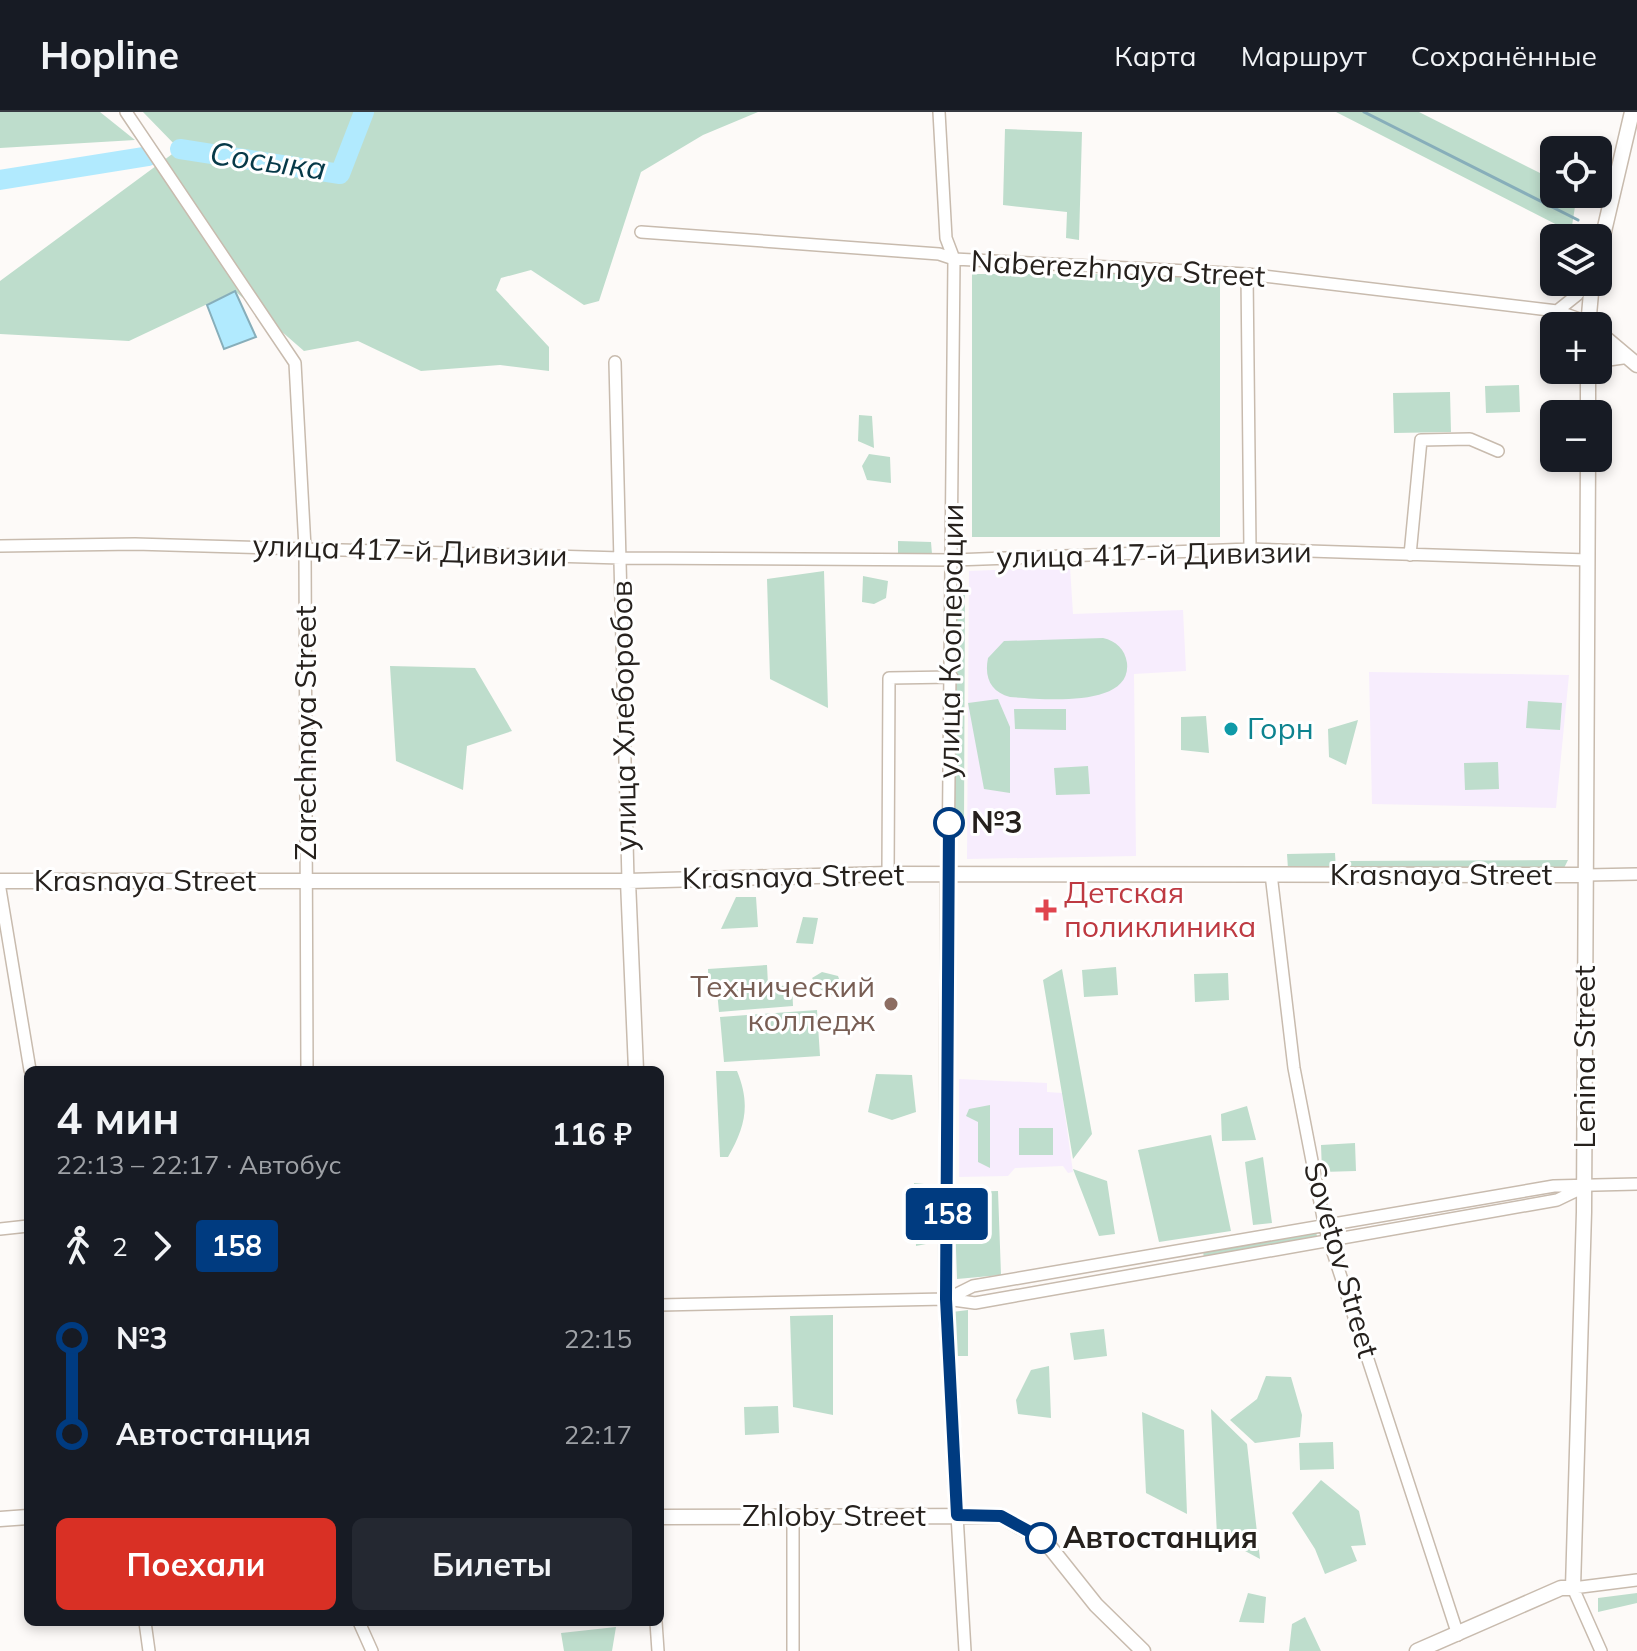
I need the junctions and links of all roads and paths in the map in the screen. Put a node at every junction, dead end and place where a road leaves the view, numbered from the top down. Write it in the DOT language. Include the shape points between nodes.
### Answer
graph roads {
  1 [pos="126,112"];
  2 [pos="939,112"];
  3 [pos="1632,112"];
  4 [pos="1606,224"];
  5 [pos="641,232"];
  6 [pos="954,259"];
  7 [pos="1247,274"];
  8 [pos="1576,296"];
  9 [pos="1557,311"];
  10 [pos="1612,344"];
  11 [pos="1632,360"];
  12 [pos="615,362"];
  13 [pos="1498,451"];
  14 [pos="1588,472"];
  15 [pos="0,546"];
  16 [pos="305,548"];
  17 [pos="1250,549"];
  18 [pos="1410,555"];
  19 [pos="621,558"];
  20 [pos="954,560"];
  21 [pos="1588,560"];
  22 [pos="952,677"];
  23 [pos="888,874"];
  24 [pos="948,874"];
  25 [pos="1271,874"];
  26 [pos="1637,874"];
  27 [pos="1587,875"];
  28 [pos="306,880"];
  29 [pos="0,881"];
  30 [pos="628,881"];
  31 [pos="0,889"];
  32 [pos="29,1066"];
  33 [pos="307,1066"];
  34 [pos="636,1066"];
  35 [pos="1637,1184"];
  36 [pos="1584,1187"];
  37 [pos="24,1226"];
  38 [pos="1325,1228"];
  39 [pos="0,1229"];
  40 [pos="1329,1241"];
  41 [pos="946,1299"];
  42 [pos="664,1305"];
  43 [pos="957,1515"];
  44 [pos="793,1516"];
  45 [pos="24,1517"];
  46 [pos="664,1517"];
  47 [pos="0,1519"];
  48 [pos="1637,1580"];
  49 [pos="1573,1588"];
  50 [pos="146,1626"];
  51 [pos="361,1626"];
  52 [pos="656,1626"];
  53 [pos="1458,1635"];
  54 [pos="149,1651"];
  55 [pos="372,1651"];
  56 [pos="658,1651"];
  57 [pos="793,1651"];
  58 [pos="965,1651"];
  59 [pos="1143,1651"];
  60 [pos="1417,1651"];
  61 [pos="1601,1651"];
  1 -- 16 [label="street, Zarechnaya Street" via="295,363"];
  2 -- 6 [label="street, улица Кооперации" via="946,238"];
  3 -- 4 [label="street"];
  5 -- 6 [label="street, Naberezhnaya Street"];
  6 -- 7 [label="street, Naberezhnaya Street"];
  6 -- 20 [label="street, улица Кооперации"];
  7 -- 9 [label="street, Naberezhnaya Street"];
  7 -- 17 [label="street"];
  8 -- 9 [label="street"];
  10 -- 11 [label="street, Naberezhnaya Street"];
  12 -- 19 [label="street, улица Хлеборобов"];
  13 -- 18 [label="street" via="1470,439 1421,440"];
  14 -- 21 [label="street, Lenina Street"];
  15 -- 16 [label="street, улица 417-й Дивизии"];
  16 -- 19 [label="street, улица 417-й Дивизии"];
  16 -- 28 [label="street, Zarechnaya Street"];
  17 -- 18 [label="street, улица 417-й Дивизии"];
  17 -- 20 [label="street, улица 417-й Дивизии"];
  18 -- 21 [label="street, улица 417-й Дивизии"];
  19 -- 20 [label="street, улица 417-й Дивизии"];
  19 -- 30 [label="street, улица Хлеборобов"];
  20 -- 22 [label="street, улица Кооперации"];
  21 -- 27 [label="street, Lenina Street"];
  22 -- 23 [label="street" via="889,678"];
  22 -- 24 [label="street, улица Кооперации"];
  23 -- 24 [label="street, Krasnaya Street"];
  23 -- 30 [label="street, Krasnaya Street"];
  24 -- 25 [label="street, Krasnaya Street"];
  24 -- 41 [label="street, улица Кооперации"];
  25 -- 27 [label="street, Krasnaya Street"];
  25 -- 38 [label="street, Sovetov Street" via="1294,1068"];
  26 -- 27 [label="street"];
  27 -- 36 [label="street, Lenina Street"];
  28 -- 29 [label="street, Krasnaya Street"];
  28 -- 30 [label="street, Krasnaya Street"];
  28 -- 33 [label="street, Zarechnaya Street"];
  30 -- 34 [label="street, улица Хлеборобов"];
  31 -- 32 [label="street"];
  35 -- 36 [label="street"];
  36 -- 38 [label="street" via="1554,1186"];
  36 -- 40 [label="street" via="1557,1200"];
  36 -- 49 [label="street, Lenina Street"];
  37 -- 39 [label="street"];
  38 -- 40 [label="street, Sovetov Street"];
  38 -- 41 [label="street" via="973,1286"];
  40 -- 41 [label="street" via="975,1303"];
  40 -- 53 [label="street, Sovetov Street"];
  41 -- 42 [label="street"];
  41 -- 43 [label="street, улица Кооперации"];
  43 -- 44 [label="street, Zhloby Street"];
  43 -- 58 [label="street, улица Кооперации"];
  43 -- 59 [label="street, Zhloby Street" via="1001,1516 1045,1541 1096,1605"];
  44 -- 46 [label="street, Zhloby Street"];
  44 -- 57 [label="street"];
  45 -- 47 [label="street"];
  48 -- 49 [label="street"];
  49 -- 53 [label="street" via="1561,1588"];
  49 -- 61 [label="street, Lenina Street"];
  50 -- 54 [label="street"];
  51 -- 55 [label="street"];
  52 -- 56 [label="street"];
  53 -- 60 [label="street"];
}
